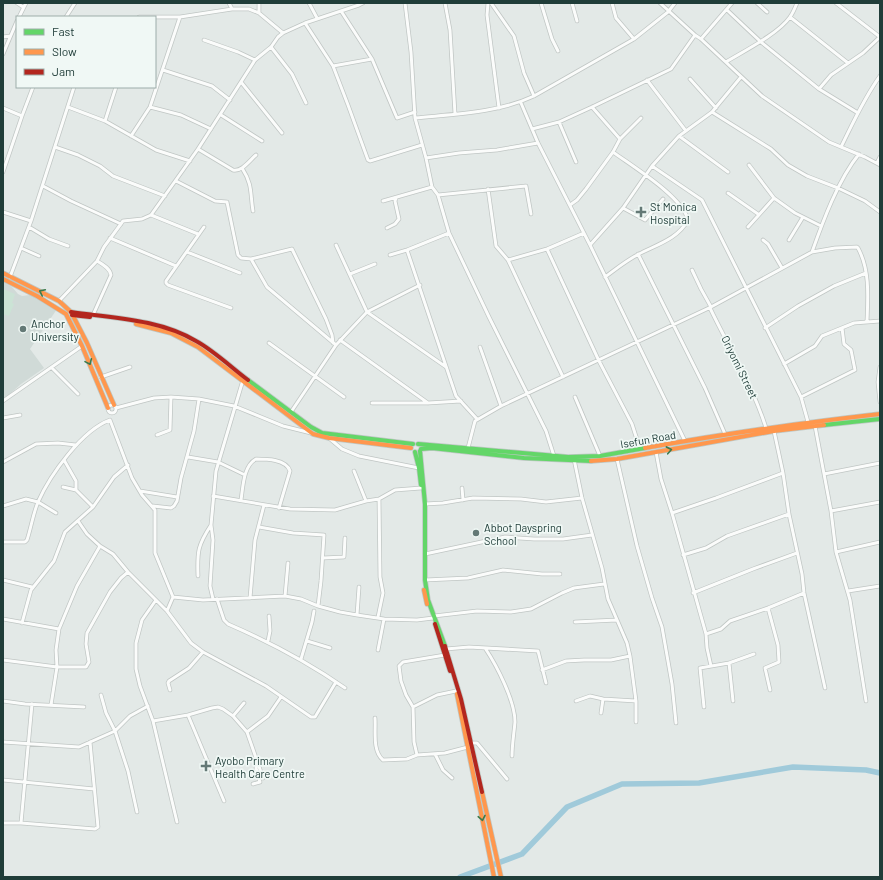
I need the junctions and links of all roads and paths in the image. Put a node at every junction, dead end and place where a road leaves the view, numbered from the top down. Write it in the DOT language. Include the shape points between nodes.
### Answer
graph roads {
  1 [pos="17,3"];
  2 [pos="26,3"];
  3 [pos="75,3"];
  4 [pos="229,3"];
  5 [pos="259,3"];
  6 [pos="310,3"];
  7 [pos="349,3"];
  8 [pos="363,3"];
  9 [pos="405,3"];
  10 [pos="445,3"];
  11 [pos="488,3"];
  12 [pos="491,3"];
  13 [pos="541,3"];
  14 [pos="572,3"];
  15 [pos="612,3"];
  16 [pos="660,3"];
  17 [pos="675,3"];
  18 [pos="732,3"];
  19 [pos="757,3"];
  20 [pos="798,3"];
  21 [pos="836,3"];
  22 [pos="24,8"];
  23 [pos="351,8"];
  24 [pos="232,10"];
  25 [pos="727,10"];
  26 [pos="341,11"];
  27 [pos="668,12"];
  28 [pos="767,12"];
  29 [pos="259,13"];
  30 [pos="20,16"];
  31 [pos="67,16"];
  32 [pos="156,17"];
  33 [pos="180,17"];
  34 [pos="790,17"];
  35 [pos="316,18"];
  36 [pos="577,21"];
  37 [pos="16,23"];
  38 [pos="305,23"];
  39 [pos="283,33"];
  40 [pos="695,35"];
  41 [pos="10,36"];
  42 [pos="3,37"];
  43 [pos="880,37"];
  44 [pos="701,38"];
  45 [pos="204,40"];
  46 [pos="634,40"];
  47 [pos="761,42"];
  48 [pos="271,47"];
  49 [pos="558,51"];
  50 [pos="3,54"];
  51 [pos="372,59"];
  52 [pos="256,60"];
  53 [pos="726,62"];
  54 [pos="848,63"];
  55 [pos="333,66"];
  56 [pos="163,70"];
  57 [pos="880,76"];
  58 [pos="741,77"];
  59 [pos="690,79"];
  60 [pos="647,80"];
  61 [pos="241,82"];
  62 [pos="33,88"];
  63 [pos="74,88"];
  64 [pos="116,88"];
  65 [pos="819,88"];
  66 [pos="534,96"];
  67 [pos="230,100"];
  68 [pos="306,103"];
  69 [pos="521,103"];
  70 [pos="68,107"];
  71 [pos="150,107"];
  72 [pos="592,107"];
  73 [pos="3,108"];
  74 [pos="499,108"];
  75 [pos="716,108"];
  76 [pos="415,112"];
  77 [pos="712,112"];
  78 [pos="858,113"];
  79 [pos="455,114"];
  80 [pos="221,115"];
  81 [pos="22,116"];
  82 [pos="416,118"];
  83 [pos="641,118"];
  84 [pos="105,122"];
  85 [pos="559,122"];
  86 [pos="212,129"];
  87 [pos="532,129"];
  88 [pos="686,131"];
  89 [pos="282,133"];
  90 [pos="131,136"];
  91 [pos="679,136"];
  92 [pos="620,139"];
  93 [pos="262,141"];
  94 [pos="538,143"];
  95 [pos="422,145"];
  96 [pos="55,147"];
  97 [pos="841,148"];
  98 [pos="198,149"];
  99 [pos="613,152"];
  100 [pos="859,154"];
  101 [pos="256,155"];
  102 [pos="880,157"];
  103 [pos="426,158"];
  104 [pos="190,161"];
  105 [pos="576,162"];
  106 [pos="878,164"];
  107 [pos="750,165"];
  108 [pos="652,166"];
  109 [pos="242,168"];
  110 [pos="3,172"];
  111 [pos="728,172"];
  112 [pos="646,175"];
  113 [pos="176,181"];
  114 [pos="43,186"];
  115 [pos="432,187"];
  116 [pos="838,188"];
  117 [pos="488,189"];
  118 [pos="728,193"];
  119 [pos="438,195"];
  120 [pos="165,196"];
  121 [pos="396,198"];
  122 [pos="774,198"];
  123 [pos="662,199"];
  124 [pos="383,201"];
  125 [pos="570,205"];
  126 [pos="623,208"];
  127 [pos="253,211"];
  128 [pos="3,212"];
  129 [pos="880,212"];
  130 [pos="151,214"];
  131 [pos="531,214"];
  132 [pos="758,214"];
  133 [pos="803,217"];
  134 [pos="31,221"];
  135 [pos="121,224"];
  136 [pos="821,226"];
  137 [pos="29,227"];
  138 [pos="204,227"];
  139 [pos="748,227"];
  140 [pos="386,228"];
  141 [pos="449,233"];
  142 [pos="584,233"];
  143 [pos="198,234"];
  144 [pos="110,238"];
  145 [pos="763,240"];
  146 [pos="789,240"];
  147 [pos="336,245"];
  148 [pos="590,245"];
  149 [pos="68,246"];
  150 [pos="21,248"];
  151 [pos="547,249"];
  152 [pos="407,250"];
  153 [pos="186,252"];
  154 [pos="812,252"];
  155 [pos="638,254"];
  156 [pos="390,255"];
  157 [pos="39,256"];
  158 [pos="251,259"];
  159 [pos="97,260"];
  160 [pos="508,260"];
  161 [pos="375,264"];
  162 [pos="176,266"];
  163 [pos="782,268"];
  164 [pos="692,270"];
  165 [pos="3,273"];
  166 [pos="240,273"];
  167 [pos="866,273"];
  168 [pos="350,274"];
  169 [pos="10,277"];
  170 [pos="605,277"];
  171 [pos="3,279"];
  172 [pos="420,285"];
  173 [pos="745,288"];
  174 [pos="59,301"];
  175 [pos="231,308"];
  176 [pos="711,308"];
  177 [pos="367,312"];
  178 [pos="71,314"];
  179 [pos="93,315"];
  180 [pos="868,321"];
  181 [pos="880,321"];
  182 [pos="673,326"];
  183 [pos="765,328"];
  184 [pos="842,328"];
  185 [pos="340,340"];
  186 [pos="269,343"];
  187 [pos="333,343"];
  188 [pos="637,343"];
  189 [pos="336,345"];
  190 [pos="82,346"];
  191 [pos="480,347"];
  192 [pos="599,361"];
  193 [pos="784,364"];
  194 [pos="130,367"];
  195 [pos="446,367"];
  196 [pos="880,367"];
  197 [pos="52,368"];
  198 [pos="314,376"];
  199 [pos="101,377"];
  200 [pos="564,377"];
  201 [pos="243,380"];
  202 [pos="78,394"];
  203 [pos="528,394"];
  204 [pos="171,397"];
  205 [pos="344,397"];
  206 [pos="575,397"];
  207 [pos="801,397"];
  208 [pos="199,399"];
  209 [pos="3,401"];
  210 [pos="461,401"];
  211 [pos="880,402"];
  212 [pos="372,403"];
  213 [pos="428,403"];
  214 [pos="234,406"];
  215 [pos="501,406"];
  216 [pos="115,407"];
  217 [pos="108,408"];
  218 [pos="291,412"];
  219 [pos="112,413"];
  220 [pos="880,414"];
  221 [pos="20,415"];
  222 [pos="3,418"];
  223 [pos="477,419"];
  224 [pos="880,419"];
  225 [pos="110,420"];
  226 [pos="808,422"];
  227 [pos="815,426"];
  228 [pos="766,428"];
  229 [pos="774,431"];
  230 [pos="157,434"];
  231 [pos="313,434"];
  232 [pos="725,434"];
  233 [pos="329,438"];
  234 [pos="685,442"];
  235 [pos="416,444"];
  236 [pos="76,445"];
  237 [pos="411,448"];
  238 [pos="468,448"];
  239 [pos="640,449"];
  240 [pos="418,451"];
  241 [pos="656,452"];
  242 [pos="554,456"];
  243 [pos="600,456"];
  244 [pos="188,457"];
  245 [pos="574,459"];
  246 [pos="617,459"];
  247 [pos="64,460"];
  248 [pos="3,462"];
  249 [pos="218,462"];
  250 [pos="880,463"];
  251 [pos="128,465"];
  252 [pos="419,468"];
  253 [pos="354,471"];
  254 [pos="783,473"];
  255 [pos="824,474"];
  256 [pos="245,475"];
  257 [pos="63,487"];
  258 [pos="421,488"];
  259 [pos="462,488"];
  260 [pos="76,490"];
  261 [pos="140,491"];
  262 [pos="213,496"];
  263 [pos="177,497"];
  264 [pos="582,498"];
  265 [pos="379,499"];
  266 [pos="241,500"];
  267 [pos="463,500"];
  268 [pos="366,501"];
  269 [pos="38,502"];
  270 [pos="880,502"];
  271 [pos="425,504"];
  272 [pos="264,505"];
  273 [pos="3,506"];
  274 [pos="154,506"];
  275 [pos="93,507"];
  276 [pos="279,508"];
  277 [pos="831,510"];
  278 [pos="56,513"];
  279 [pos="672,513"];
  280 [pos="788,514"];
  281 [pos="78,521"];
  282 [pos="211,525"];
  283 [pos="259,527"];
  284 [pos="592,535"];
  285 [pos="345,538"];
  286 [pos="3,542"];
  287 [pos="880,542"];
  288 [pos="100,546"];
  289 [pos="836,552"];
  290 [pos="797,553"];
  291 [pos="425,554"];
  292 [pos="683,555"];
  293 [pos="323,558"];
  294 [pos="288,563"];
  295 [pos="128,572"];
  296 [pos="560,574"];
  297 [pos="198,576"];
  298 [pos="3,580"];
  299 [pos="425,580"];
  300 [pos="604,584"];
  301 [pos="880,586"];
  302 [pos="32,587"];
  303 [pos="359,587"];
  304 [pos="848,591"];
  305 [pos="693,593"];
  306 [pos="804,593"];
  307 [pos="285,596"];
  308 [pos="173,597"];
  309 [pos="250,598"];
  310 [pos="215,599"];
  311 [pos="156,600"];
  312 [pos="318,606"];
  313 [pos="768,608"];
  314 [pos="167,611"];
  315 [pos="314,611"];
  316 [pos="357,615"];
  317 [pos="269,616"];
  318 [pos="378,617"];
  319 [pos="434,617"];
  320 [pos="3,619"];
  321 [pos="384,619"];
  322 [pos="617,620"];
  323 [pos="575,622"];
  324 [pos="22,623"];
  325 [pos="59,629"];
  326 [pos="706,634"];
  327 [pos="268,641"];
  328 [pos="306,641"];
  329 [pos="330,648"];
  330 [pos="486,648"];
  331 [pos="378,650"];
  332 [pos="446,650"];
  333 [pos="203,652"];
  334 [pos="754,654"];
  335 [pos="445,656"];
  336 [pos="630,656"];
  337 [pos="301,659"];
  338 [pos="3,660"];
  339 [pos="728,664"];
  340 [pos="712,666"];
  341 [pos="57,667"];
  342 [pos="542,670"];
  343 [pos="336,682"];
  344 [pos="546,683"];
  345 [pos="345,688"];
  346 [pos="825,688"];
  347 [pos="170,690"];
  348 [pos="770,690"];
  349 [pos="456,691"];
  350 [pos="101,695"];
  351 [pos="281,697"];
  352 [pos="603,699"];
  353 [pos="3,701"];
  354 [pos="576,701"];
  355 [pos="636,701"];
  356 [pos="733,701"];
  357 [pos="866,701"];
  358 [pos="244,703"];
  359 [pos="32,704"];
  360 [pos="51,705"];
  361 [pos="148,706"];
  362 [pos="704,706"];
  363 [pos="84,707"];
  364 [pos="413,707"];
  365 [pos="601,713"];
  366 [pos="188,715"];
  367 [pos="233,716"];
  368 [pos="375,718"];
  369 [pos="153,721"];
  370 [pos="636,722"];
  371 [pos="676,723"];
  372 [pos="115,731"];
  373 [pos="247,732"];
  374 [pos="3,742"];
  375 [pos="90,742"];
  376 [pos="29,743"];
  377 [pos="472,743"];
  378 [pos="468,748"];
  379 [pos="435,754"];
  380 [pos="417,755"];
  381 [pos="512,756"];
  382 [pos="257,763"];
  383 [pos="263,778"];
  384 [pos="452,778"];
  385 [pos="507,779"];
  386 [pos="3,780"];
  387 [pos="25,782"];
  388 [pos="252,784"];
  389 [pos="94,789"];
  390 [pos="224,801"];
  391 [pos="138,812"];
  392 [pos="21,822"];
  393 [pos="177,822"];
  394 [pos="3,823"];
  395 [pos="494,877"];
  396 [pos="501,877"];
  1 -- 22 [label="street"];
  2 -- 22 [label="street"];
  3 -- 31 [label="street"];
  4 -- 24 [label="street"];
  5 -- 29 [label="street"];
  6 -- 35 [label="street"];
  7 -- 23 [label="street"];
  8 -- 23 [label="street"];
  9 -- 76 [label="street"];
  10 -- 79 [label="street" via="450,30"];
  11 -- 74 [label="street" via="487,15"];
  12 -- 66 [label="street" via="514,36 524,73"];
  13 -- 49 [label="street"];
  14 -- 36 [label="street"];
  15 -- 46 [label="street" via="616,18"];
  16 -- 27 [label="street"];
  17 -- 27 [label="street"];
  18 -- 25 [label="street"];
  19 -- 28 [label="street"];
  20 -- 34 [label="street"];
  21 -- 43 [label="street"];
  22 -- 30 [label="street"];
  23 -- 26 [label="street"];
  24 -- 29 [label="street" via="249,9"];
  24 -- 33 [label="street"];
  25 -- 44 [label="street"];
  25 -- 47 [label="street"];
  26 -- 35 [label="street"];
  26 -- 51 [label="street"];
  27 -- 40 [label="street"];
  27 -- 46 [label="street"];
  29 -- 39 [label="street"];
  32 -- 33 [label="street"];
  33 -- 56 [label="street"];
  34 -- 47 [label="street"];
  34 -- 54 [label="street"];
  35 -- 38 [label="street"];
  37 -- 41 [label="street"];
  38 -- 39 [label="street"];
  38 -- 55 [label="street"];
  39 -- 48 [label="street"];
  40 -- 44 [label="street"];
  40 -- 60 [label="street" via="671,69"];
  41 -- 42 [label="street"];
  41 -- 50 [label="street"];
  43 -- 54 [label="street"];
  44 -- 53 [label="street"];
  45 -- 52 [label="street"];
  46 -- 66 [label="street"];
  47 -- 53 [label="street"];
  47 -- 65 [label="street"];
  48 -- 52 [label="street"];
  48 -- 68 [label="street" via="292,74"];
  51 -- 55 [label="street"];
  51 -- 76 [label="street" via="397,118"];
  52 -- 61 [label="street"];
  53 -- 58 [label="street"];
  54 -- 65 [label="street" via="831,75"];
  55 -- 95 [label="street" via="368,160"];
  56 -- 67 [label="street" via="212,86"];
  56 -- 71 [label="street"];
  57 -- 78 [label="street"];
  58 -- 75 [label="street"];
  58 -- 97 [label="street" via="769,101"];
  59 -- 75 [label="street"];
  60 -- 72 [label="street"];
  60 -- 88 [label="street"];
  61 -- 67 [label="street"];
  61 -- 89 [label="street"];
  62 -- 81 [label="street"];
  63 -- 70 [label="street"];
  64 -- 84 [label="street"];
  65 -- 78 [label="street"];
  66 -- 69 [label="street"];
  67 -- 80 [label="street"];
  69 -- 74 [label="street"];
  69 -- 87 [label="street"];
  70 -- 84 [label="street"];
  70 -- 96 [label="street"];
  71 -- 86 [label="street"];
  71 -- 90 [label="street"];
  72 -- 85 [label="street"];
  72 -- 92 [label="street"];
  73 -- 81 [label="street"];
  74 -- 79 [label="street"];
  75 -- 77 [label="street"];
  76 -- 82 [label="street"];
  77 -- 88 [label="street"];
  77 -- 116 [label="street" via="771,149 788,165 806,176"];
  78 -- 97 [label="street"];
  79 -- 82 [label="street"];
  80 -- 86 [label="street"];
  80 -- 93 [label="street"];
  81 -- 110 [label="street"];
  82 -- 95 [label="street"];
  83 -- 92 [label="street"];
  84 -- 90 [label="street"];
  85 -- 87 [label="street"];
  85 -- 105 [label="street"];
  86 -- 98 [label="street"];
  87 -- 94 [label="street"];
  88 -- 91 [label="street"];
  90 -- 104 [label="street" via="156,150"];
  91 -- 108 [label="street"];
  91 -- 111 [label="street"];
  92 -- 99 [label="street"];
  94 -- 103 [label="street"];
  94 -- 125 [label="street"];
  95 -- 103 [label="street"];
  96 -- 114 [label="street"];
  96 -- 120 [label="street" via="100,166 113,176"];
  97 -- 100 [label="street"];
  98 -- 104 [label="street"];
  98 -- 109 [label="street" via="234,170"];
  99 -- 112 [label="street"];
  99 -- 125 [label="street" via="577,200"];
  100 -- 106 [label="street"];
  100 -- 116 [label="street"];
  101 -- 109 [label="street"];
  102 -- 106 [label="street"];
  103 -- 115 [label="street"];
  104 -- 113 [label="street"];
  107 -- 122 [label="street"];
  108 -- 112 [label="street"];
  108 -- 173 [label="street" via="702,200"];
  109 -- 127 [label="street" via="248,177"];
  112 -- 126 [label="street"];
  112 -- 155 [label="street" via="681,207 688,220 665,242"];
  113 -- 120 [label="street"];
  113 -- 158 [label="street" via="215,201 227,202 238,255"];
  114 -- 134 [label="street"];
  114 -- 135 [label="street"];
  115 -- 119 [label="street"];
  115 -- 121 [label="street"];
  116 -- 129 [label="street" via="865,201"];
  116 -- 136 [label="street"];
  117 -- 119 [label="street"];
  117 -- 131 [label="street" via="526,186"];
  117 -- 160 [label="street" via="496,246"];
  118 -- 132 [label="street"];
  119 -- 141 [label="street"];
  120 -- 130 [label="street"];
  121 -- 124 [label="street"];
  121 -- 140 [label="street" via="400,218"];
  122 -- 132 [label="street"];
  122 -- 133 [label="street"];
  123 -- 126 [label="street" via="645,220"];
  125 -- 142 [label="street"];
  126 -- 148 [label="street"];
  128 -- 134 [label="street"];
  130 -- 135 [label="street" via="142,219 124,220"];
  130 -- 143 [label="street"];
  132 -- 139 [label="street"];
  133 -- 136 [label="street"];
  133 -- 146 [label="street"];
  134 -- 137 [label="street"];
  135 -- 144 [label="street"];
  136 -- 154 [label="street"];
  137 -- 149 [label="street" via="49,239"];
  137 -- 150 [label="street"];
  138 -- 143 [label="street"];
  141 -- 152 [label="street"];
  141 -- 203 [label="street"];
  142 -- 148 [label="street"];
  142 -- 151 [label="street"];
  143 -- 153 [label="street"];
  144 -- 159 [label="street"];
  144 -- 162 [label="street"];
  145 -- 163 [label="street"];
  147 -- 168 [label="street"];
  148 -- 170 [label="street"];
  150 -- 157 [label="street"];
  150 -- 169 [label="street"];
  151 -- 160 [label="street"];
  151 -- 192 [label="street"];
  152 -- 156 [label="street"];
  152 -- 172 [label="street"];
  153 -- 162 [label="street"];
  153 -- 166 [label="street"];
  154 -- 163 [label="street"];
  154 -- 167 [label="street" via="857,247"];
  155 -- 170 [label="street"];
  155 -- 182 [label="street"];
  158 -- 187 [label="street" via="268,287"];
  158 -- 187 [label="street" via="292,249 326,319"];
  159 -- 174 [label="street"];
  159 -- 179 [label="street" via="111,275"];
  160 -- 200 [label="street"];
  161 -- 168 [label="street"];
  162 -- 175 [label="street" via="166,281 168,285"];
  163 -- 173 [label="street"];
  164 -- 176 [label="street, Oriyomi Street"];
  165 -- 169 [label="street"];
  167 -- 180 [label="street"];
  167 -- 183 [label="street" via="834,286"];
  168 -- 177 [label="street"];
  174 -- 169 [label="street, one-way"];
  170 -- 188 [label="street"];
  171 -- 190 [label="street" via="66,314"];
  172 -- 177 [label="street"];
  172 -- 195 [label="street"];
  173 -- 176 [label="street"];
  173 -- 183 [label="street"];
  174 -- 178 [label="street"];
  176 -- 182 [label="street"];
  176 -- 228 [label="street, Oriyomi Street" via="761,410"];
  177 -- 185 [label="street"];
  177 -- 195 [label="street"];
  178 -- 179 [label="street, Isefun Road"];
  178 -- 199 [label="street"];
  178 -- 201 [label="street" via="134,323 177,336"];
  179 -- 218 [label="street, Isefun Road" via="156,324 186,335"];
  180 -- 181 [label="street"];
  180 -- 184 [label="street"];
  182 -- 188 [label="street"];
  182 -- 232 [label="street"];
  183 -- 193 [label="street"];
  184 -- 193 [label="street" via="822,336 815,346"];
  184 -- 207 [label="street" via="844,344 851,350 855,370"];
  185 -- 189 [label="street"];
  185 -- 213 [label="street"];
  186 -- 198 [label="street"];
  187 -- 189 [label="street"];
  188 -- 192 [label="street"];
  188 -- 234 [label="street"];
  189 -- 198 [label="street"];
  190 -- 197 [label="street"];
  190 -- 217 [label="street, one-way"];
  191 -- 215 [label="street"];
  192 -- 200 [label="street"];
  192 -- 239 [label="street" via="632,424"];
  193 -- 207 [label="street"];
  194 -- 199 [label="street"];
  195 -- 210 [label="street" via="456,396"];
  196 -- 211 [label="street"];
  197 -- 202 [label="street"];
  197 -- 209 [label="street"];
  198 -- 205 [label="street"];
  198 -- 218 [label="street"];
  199 -- 216 [label="street"];
  200 -- 203 [label="street"];
  201 -- 214 [label="street"];
  201 -- 231 [label="street"];
  203 -- 215 [label="street"];
  203 -- 242 [label="street" via="546,431"];
  204 -- 208 [label="street"];
  204 -- 216 [label="street" via="154,398"];
  204 -- 230 [label="street" via="170,430"];
  206 -- 243 [label="street"];
  207 -- 226 [label="street"];
  208 -- 214 [label="street"];
  208 -- 244 [label="street"];
  210 -- 213 [label="street"];
  210 -- 223 [label="street"];
  212 -- 213 [label="street"];
  214 -- 231 [label="street" via="283,426"];
  214 -- 249 [label="street"];
  215 -- 223 [label="street"];
  216 -- 217 [label="street" via="111,405"];
  216 -- 219 [label="street" via="115,412"];
  217 -- 219 [label="street"];
  218 -- 235 [label="street, Isefun Road" via="322,432"];
  219 -- 225 [label="street"];
  220 -- 226 [label="street, Isefun Road"];
  221 -- 222 [label="street"];
  223 -- 238 [label="street" via="473,424"];
  224 -- 227 [label="street, Isefun Road"];
  225 -- 236 [label="street"];
  225 -- 251 [label="street"];
  226 -- 228 [label="street, Isefun Road"];
  227 -- 229 [label="street, Isefun Road"];
  227 -- 255 [label="street"];
  228 -- 232 [label="street, Isefun Road"];
  241 -- 229 [label="street, Isefun Road, one-way"];
  229 -- 254 [label="street"];
  231 -- 233 [label="street"];
  232 -- 234 [label="street, Isefun Road"];
  233 -- 237 [label="street"];
  233 -- 252 [label="street" via="342,449 359,456"];
  234 -- 239 [label="street, Isefun Road"];
  235 -- 237 [label="street"];
  235 -- 238 [label="street, Isefun Road"];
  235 -- 240 [label="street"];
  236 -- 247 [label="street"];
  236 -- 248 [label="street" via="36,444"];
  237 -- 240 [label="street" via="412,451"];
  238 -- 242 [label="street, Isefun Road"];
  239 -- 243 [label="street, Isefun Road"];
  240 -- 245 [label="street, Isefun Road" via="432,448 532,458"];
  240 -- 252 [label="street"];
  240 -- 271 [label="street"];
  241 -- 246 [label="street, Isefun Road"];
  241 -- 279 [label="street" via="661,479"];
  242 -- 245 [label="street, Isefun Road"];
  243 -- 245 [label="street, Isefun Road"];
  244 -- 249 [label="street"];
  244 -- 263 [label="street"];
  245 -- 246 [label="street, Isefun Road"];
  245 -- 264 [label="street"];
  246 -- 371 [label="street" via="637,546 662,627"];
  247 -- 260 [label="street" via="76,481"];
  247 -- 269 [label="street"];
  249 -- 256 [label="street"];
  249 -- 262 [label="street"];
  250 -- 255 [label="street"];
  251 -- 261 [label="street"];
  251 -- 275 [label="street" via="114,477"];
  252 -- 258 [label="street"];
  253 -- 268 [label="street"];
  254 -- 279 [label="street"];
  254 -- 280 [label="street"];
  255 -- 277 [label="street"];
  256 -- 266 [label="street"];
  256 -- 276 [label="street" via="256,459 274,459 288,467 290,471"];
  257 -- 260 [label="street"];
  258 -- 265 [label="street" via="395,490"];
  258 -- 319 [label="street" via="425,599"];
  259 -- 267 [label="street"];
  260 -- 275 [label="street"];
  261 -- 263 [label="street"];
  261 -- 274 [label="street"];
  262 -- 266 [label="street"];
  262 -- 282 [label="street"];
  263 -- 274 [label="street" via="172,507"];
  264 -- 267 [label="street" via="546,502 473,498"];
  264 -- 284 [label="street"];
  265 -- 268 [label="street"];
  265 -- 318 [label="street" via="382,592"];
  266 -- 272 [label="street"];
  267 -- 271 [label="street"];
  268 -- 276 [label="street" via="335,510"];
  269 -- 273 [label="street" via="26,499"];
  269 -- 278 [label="street"];
  269 -- 286 [label="street" via="27,540"];
  270 -- 277 [label="street"];
  271 -- 291 [label="street"];
  272 -- 276 [label="street"];
  272 -- 283 [label="street"];
  274 -- 308 [label="street" via="155,553"];
  275 -- 281 [label="street"];
  277 -- 289 [label="street"];
  279 -- 292 [label="street"];
  280 -- 290 [label="street"];
  280 -- 292 [label="street"];
  281 -- 288 [label="street"];
  281 -- 302 [label="street" via="65,532 54,561"];
  282 -- 297 [label="street" via="200,543"];
  282 -- 310 [label="street" via="213,540 210,586"];
  283 -- 293 [label="street" via="324,535"];
  283 -- 309 [label="street" via="255,540"];
  284 -- 291 [label="street" via="549,539 504,537"];
  284 -- 300 [label="street"];
  285 -- 293 [label="street" via="344,557"];
  287 -- 289 [label="street"];
  288 -- 295 [label="street" via="113,554"];
  288 -- 325 [label="street" via="77,586"];
  289 -- 304 [label="street"];
  290 -- 305 [label="street"];
  290 -- 306 [label="street"];
  291 -- 299 [label="street"];
  292 -- 305 [label="street"];
  293 -- 312 [label="street"];
  294 -- 307 [label="street"];
  295 -- 311 [label="street"];
  295 -- 341 [label="street" via="110,592 87,633 89,662 86,667"];
  296 -- 299 [label="street" via="503,570 468,578"];
  298 -- 302 [label="street"];
  299 -- 319 [label="street"];
  300 -- 319 [label="street" via="574,588 531,609 511,612 476,611"];
  300 -- 322 [label="street"];
  301 -- 304 [label="street"];
  302 -- 324 [label="street"];
  303 -- 316 [label="street"];
  304 -- 357 [label="street"];
  305 -- 326 [label="street"];
  306 -- 313 [label="street"];
  306 -- 346 [label="street"];
  307 -- 309 [label="street"];
  307 -- 312 [label="street"];
  308 -- 310 [label="street"];
  308 -- 314 [label="street"];
  309 -- 310 [label="street"];
  310 -- 327 [label="street" via="227,623"];
  311 -- 314 [label="street"];
  311 -- 361 [label="street" via="142,620 136,643 136,669"];
  312 -- 316 [label="street"];
  313 -- 326 [label="street" via="730,621 721,629"];
  313 -- 348 [label="street" via="778,645 778,662 765,668"];
  314 -- 333 [label="street" via="188,640"];
  315 -- 328 [label="street"];
  316 -- 318 [label="street"];
  317 -- 327 [label="street"];
  318 -- 321 [label="street"];
  319 -- 321 [label="street" via="417,620"];
  319 -- 332 [label="street"];
  319 -- 335 [label="street"];
  320 -- 324 [label="street"];
  321 -- 331 [label="street"];
  322 -- 323 [label="street"];
  322 -- 336 [label="street"];
  324 -- 325 [label="street"];
  325 -- 341 [label="street"];
  326 -- 340 [label="street"];
  327 -- 337 [label="street"];
  328 -- 329 [label="street"];
  328 -- 337 [label="street"];
  330 -- 332 [label="street"];
  330 -- 342 [label="street" via="538,651"];
  330 -- 381 [label="street" via="497,666 511,704 515,721"];
  332 -- 377 [label="street"];
  333 -- 347 [label="street" via="189,668 169,681"];
  333 -- 351 [label="street" via="266,686"];
  334 -- 339 [label="street"];
  335 -- 349 [label="street"];
  335 -- 364 [label="street" via="403,662 399,666 401,681"];
  336 -- 342 [label="street" via="611,660 566,661"];
  336 -- 355 [label="street"];
  337 -- 343 [label="street"];
  338 -- 341 [label="street"];
  339 -- 340 [label="street"];
  339 -- 356 [label="street"];
  340 -- 362 [label="street" via="700,668"];
  341 -- 360 [label="street"];
  342 -- 344 [label="street"];
  343 -- 345 [label="street"];
  343 -- 351 [label="street" via="315,717 310,717"];
  349 -- 364 [label="street" via="437,695"];
  349 -- 378 [label="street"];
  350 -- 372 [label="street"];
  351 -- 373 [label="street" via="268,716"];
  352 -- 354 [label="street" via="590,696"];
  352 -- 355 [label="street"];
  352 -- 365 [label="street"];
  353 -- 359 [label="street"];
  355 -- 370 [label="street"];
  358 -- 367 [label="street"];
  359 -- 360 [label="street"];
  359 -- 376 [label="street"];
  360 -- 363 [label="street"];
  361 -- 369 [label="street"];
  361 -- 372 [label="street" via="130,716"];
  364 -- 380 [label="street"];
  366 -- 367 [label="street" via="218,708"];
  366 -- 369 [label="street"];
  366 -- 390 [label="street"];
  367 -- 373 [label="street"];
  368 -- 380 [label="street" via="377,754 383,760 407,759"];
  369 -- 393 [label="street"];
  372 -- 375 [label="street"];
  372 -- 391 [label="street"];
  373 -- 382 [label="street"];
  374 -- 376 [label="street"];
  375 -- 376 [label="street" via="79,747"];
  375 -- 389 [label="street"];
  376 -- 387 [label="street"];
  377 -- 385 [label="street" via="477,743"];
  377 -- 396 [label="street"];
  378 -- 379 [label="street"];
  378 -- 395 [label="street, one-way"];
  379 -- 380 [label="street"];
  379 -- 384 [label="street" via="443,770"];
  382 -- 383 [label="street"];
  382 -- 388 [label="street" via="260,782"];
  386 -- 387 [label="street"];
  387 -- 389 [label="street"];
  387 -- 392 [label="street"];
  389 -- 392 [label="street" via="98,824 95,829"];
  392 -- 394 [label="street"];
}
